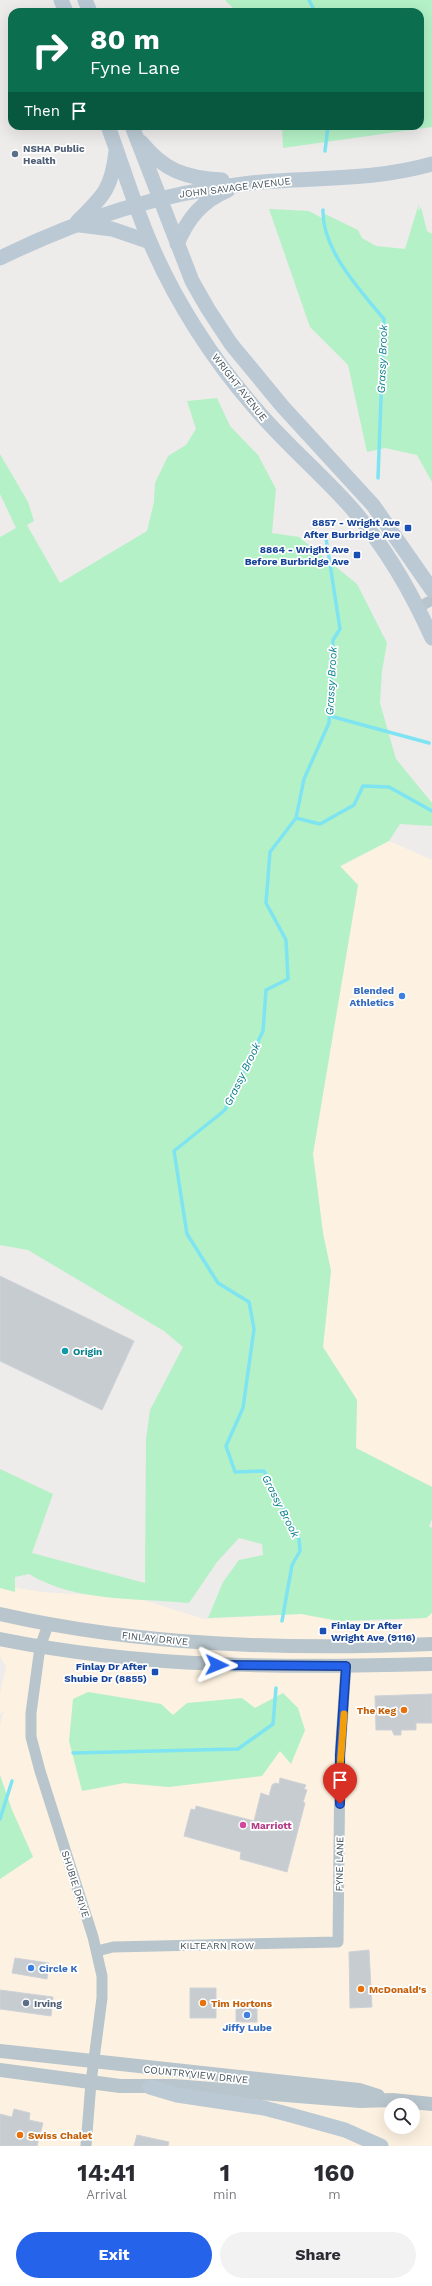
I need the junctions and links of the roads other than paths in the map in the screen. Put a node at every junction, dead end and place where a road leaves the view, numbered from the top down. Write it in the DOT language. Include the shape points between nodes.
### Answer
graph roads {
  1 [pos="109,130"];
  2 [pos="134,130"];
  3 [pos="116,148"];
  4 [pos="432,164"];
  5 [pos="258,183"];
  6 [pos="158,198"];
  7 [pos="137,204"];
  8 [pos="75,224"];
  9 [pos="150,242"];
  10 [pos="177,244"];
  11 [pos="0,258"];
  12 [pos="432,590"];
  13 [pos="425,604"];
  14 [pos="432,638"];
  15 [pos="0,1614"];
  16 [pos="48,1625"];
  17 [pos="0,1639"];
  18 [pos="432,1644"];
  19 [pos="40,1647"];
  20 [pos="432,1664"];
  21 [pos="346,1666"];
  22 [pos="338,1942"];
  23 [pos="97,1951"];
  24 [pos="0,2051"];
  25 [pos="94,2062"];
  26 [pos="0,2070"];
  27 [pos="91,2082"];
  28 [pos="150,2087"];
  29 [pos="385,2098"];
  30 [pos="384,2100"];
  31 [pos="420,2103"];
  32 [pos="432,2104"];
  33 [pos="86,2146"];
  34 [pos="381,2146"];
  1 -- 3 [label="main road, WRIGHT AVENUE"];
  2 -- 5 [label="main road" via="149,152 180,174 196,178"];
  2 -- 6 [label="main road, WRIGHT AVENUE"];
  3 -- 7 [label="main road, WRIGHT AVENUE"];
  3 -- 8 [label="main road" via="113,174 102,197"];
  4 -- 5 [label="main road, JOHN SAVAGE AVENUE" via="398,173"];
  5 -- 6 [label="main road, JOHN SAVAGE AVENUE"];
  5 -- 10 [label="main road" via="229,190 202,205 188,221"];
  6 -- 7 [label="main road, JOHN SAVAGE AVENUE"];
  6 -- 10 [label="main road, WRIGHT AVENUE"];
  7 -- 8 [label="main road, JOHN SAVAGE AVENUE"];
  7 -- 9 [label="main road, WRIGHT AVENUE"];
  8 -- 9 [label="main road" via="112,229"];
  8 -- 11 [label="main road, JOHN SAVAGE AVENUE"];
  9 -- 13 [label="main road, WRIGHT AVENUE" via="186,311 254,408 355,512 403,579"];
  10 -- 12 [label="main road, WRIGHT AVENUE" via="192,281 231,344 283,407 372,505"];
  13 -- 14 [label="main road, WRIGHT AVENUE"];
  15 -- 16 [label="street, FINLAY DRIVE"];
  16 -- 18 [label="street, FINLAY DRIVE" via="159,1639 234,1645 301,1647"];
  16 -- 19 [label="street, SHUBIE DRIVE"];
  17 -- 19 [label="street"];
  19 -- 21 [label="street" via="151,1661 252,1666"];
  19 -- 23 [label="street, SHUBIE DRIVE" via="31,1713 31,1737"];
  20 -- 21 [label="street"];
  21 -- 22 [label="street, FYNE LANE" via="340,1755"];
  22 -- 23 [label="street, KILTEARN ROW" via="113,1947"];
  23 -- 25 [label="street, SHUBIE DRIVE" via="102,1976 102,1998"];
  24 -- 25 [label="street, COUNTRYVIEW DRIVE"];
  25 -- 27 [label="street, SHUBIE DRIVE"];
  25 -- 29 [label="street, COUNTRYVIEW DRIVE" via="359,2090"];
  26 -- 27 [label="street, COUNTRYVIEW DRIVE"];
  27 -- 28 [label="street, COUNTRYVIEW DRIVE"];
  27 -- 33 [label="street, SHUBIE DRIVE"];
  28 -- 30 [label="street, COUNTRYVIEW DRIVE" via="174,2086 360,2101"];
  28 -- 34 [label="main road" via="177,2095 264,2108 345,2130"];
  31 -- 32 [label="street, COUNTRYVIEW DRIVE"];
}
